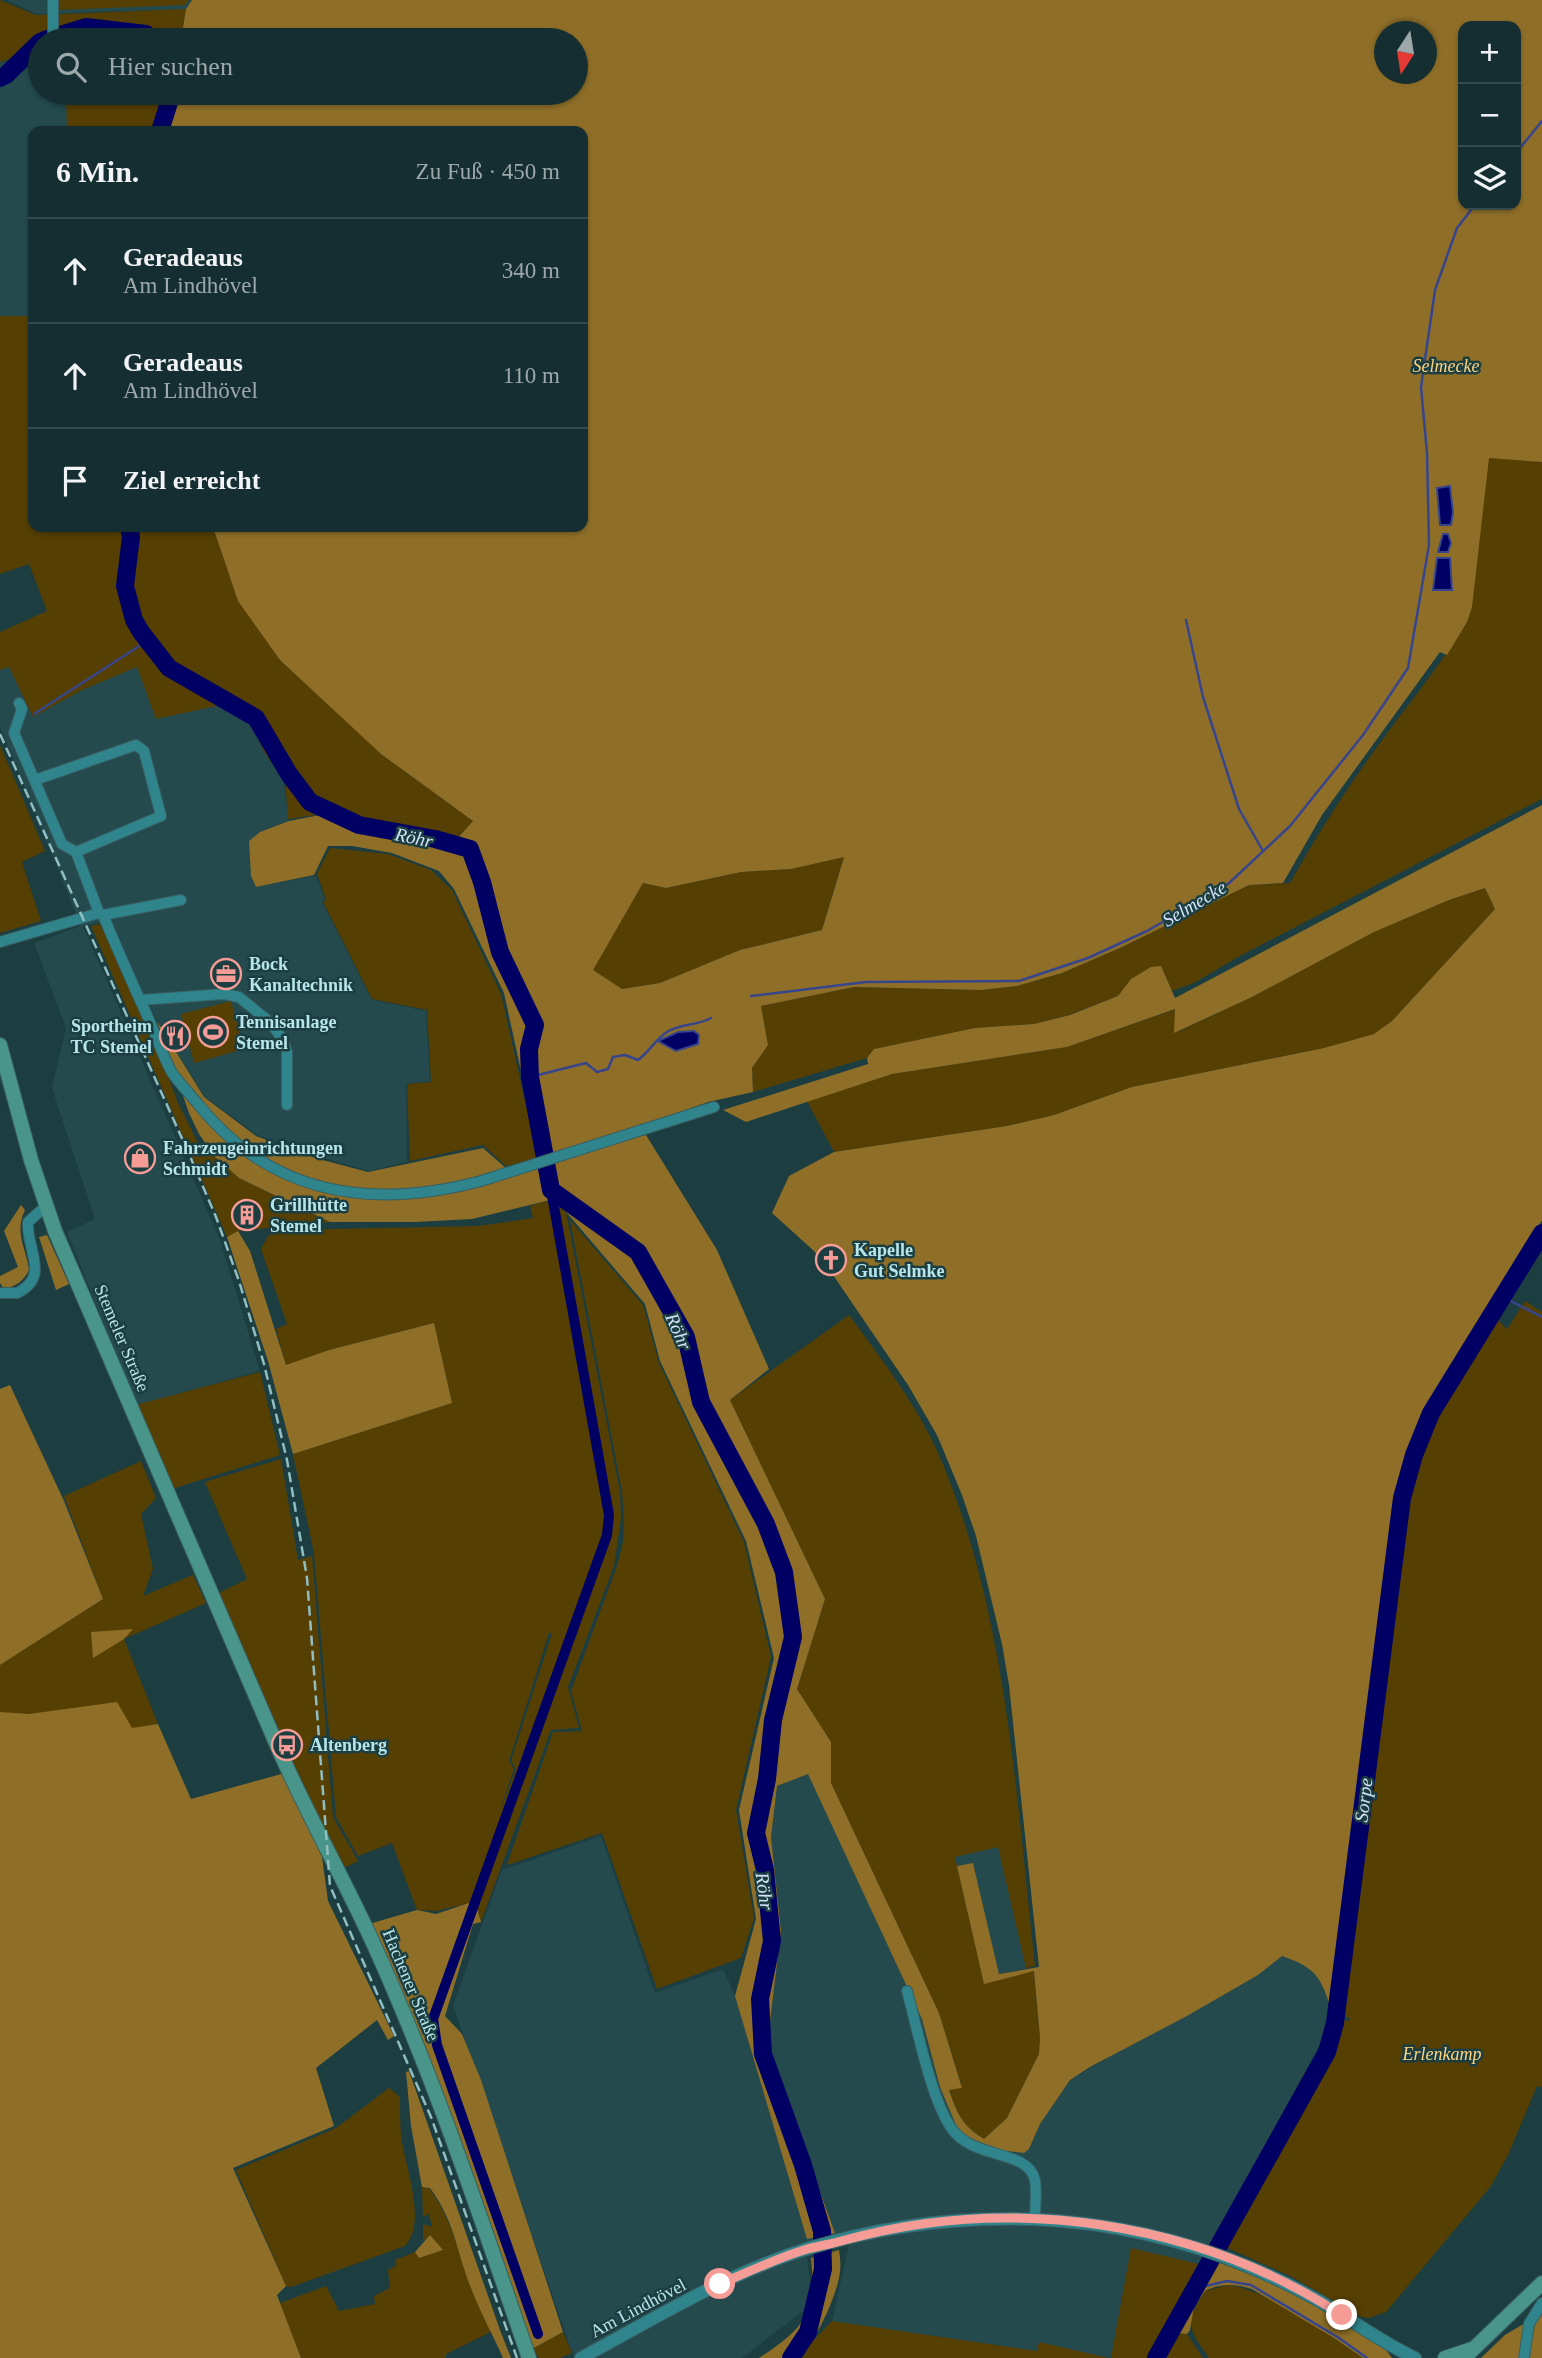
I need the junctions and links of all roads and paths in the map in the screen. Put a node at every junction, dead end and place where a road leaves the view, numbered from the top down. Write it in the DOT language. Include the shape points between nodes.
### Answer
graph roads {
  1 [pos="53,0"];
  2 [pos="53,28"];
  3 [pos="19,703"];
  4 [pos="35,780"];
  5 [pos="76,852"];
  6 [pos="181,900"];
  7 [pos="101,914"];
  8 [pos="0,942"];
  9 [pos="140,1000"];
  10 [pos="0,1045"];
  11 [pos="287,1105"];
  12 [pos="714,1107"];
  13 [pos="46,1206"];
  14 [pos="0,1293"];
  15 [pos="229,1639"];
  16 [pos="907,1991"];
  17 [pos="1035,2218"];
  18 [pos="1542,2283"];
  19 [pos="1542,2303"];
  20 [pos="1389,2346"];
  21 [pos="1469,2353"];
  22 [pos="529,2358"];
  23 [pos="581,2358"];
  24 [pos="1400,2358"];
  25 [pos="1415,2358"];
  26 [pos="1445,2358"];
  27 [pos="1524,2358"];
  1 -- 2 [label="street"];
  3 -- 4 [label="street" via="22,709 14,733"];
  4 -- 5 [label="street" via="62,844"];
  4 -- 5 [label="street" via="136,744 144,751 161,816"];
  5 -- 7 [label="street"];
  6 -- 7 [label="street"];
  7 -- 8 [label="street"];
  7 -- 9 [label="street"];
  9 -- 11 [label="street" via="239,997 283,1040"];
  9 -- 12 [label="street" via="172,1071 212,1121 247,1153 278,1171 337,1190 422,1192 481,1181"];
  10 -- 13 [label="main road, Stemeler Straße"];
  13 -- 14 [label="street" via="28,1222 35,1265 32,1282 17,1293"];
  13 -- 15 [label="main road, Stemeler Straße"];
  15 -- 22 [label="main road, Hachener Straße" via="308,1815 374,1946 461,2161"];
  16 -- 17 [label="street" via="935,2092 950,2127 972,2146 1017,2159 1030,2168 1035,2182"];
  17 -- 20 [label="street, Am Lindhövel" via="1106,2226 1201,2248 1308,2294"];
  17 -- 23 [label="street, Am Lindhövel" via="931,2224 806,2249 720,2284"];
  18 -- 21 [label="main road"];
  19 -- 27 [label="street" via="1529,2324"];
  20 -- 24 [label="street"];
  20 -- 25 [label="street"];
  21 -- 26 [label="main road"];
}
